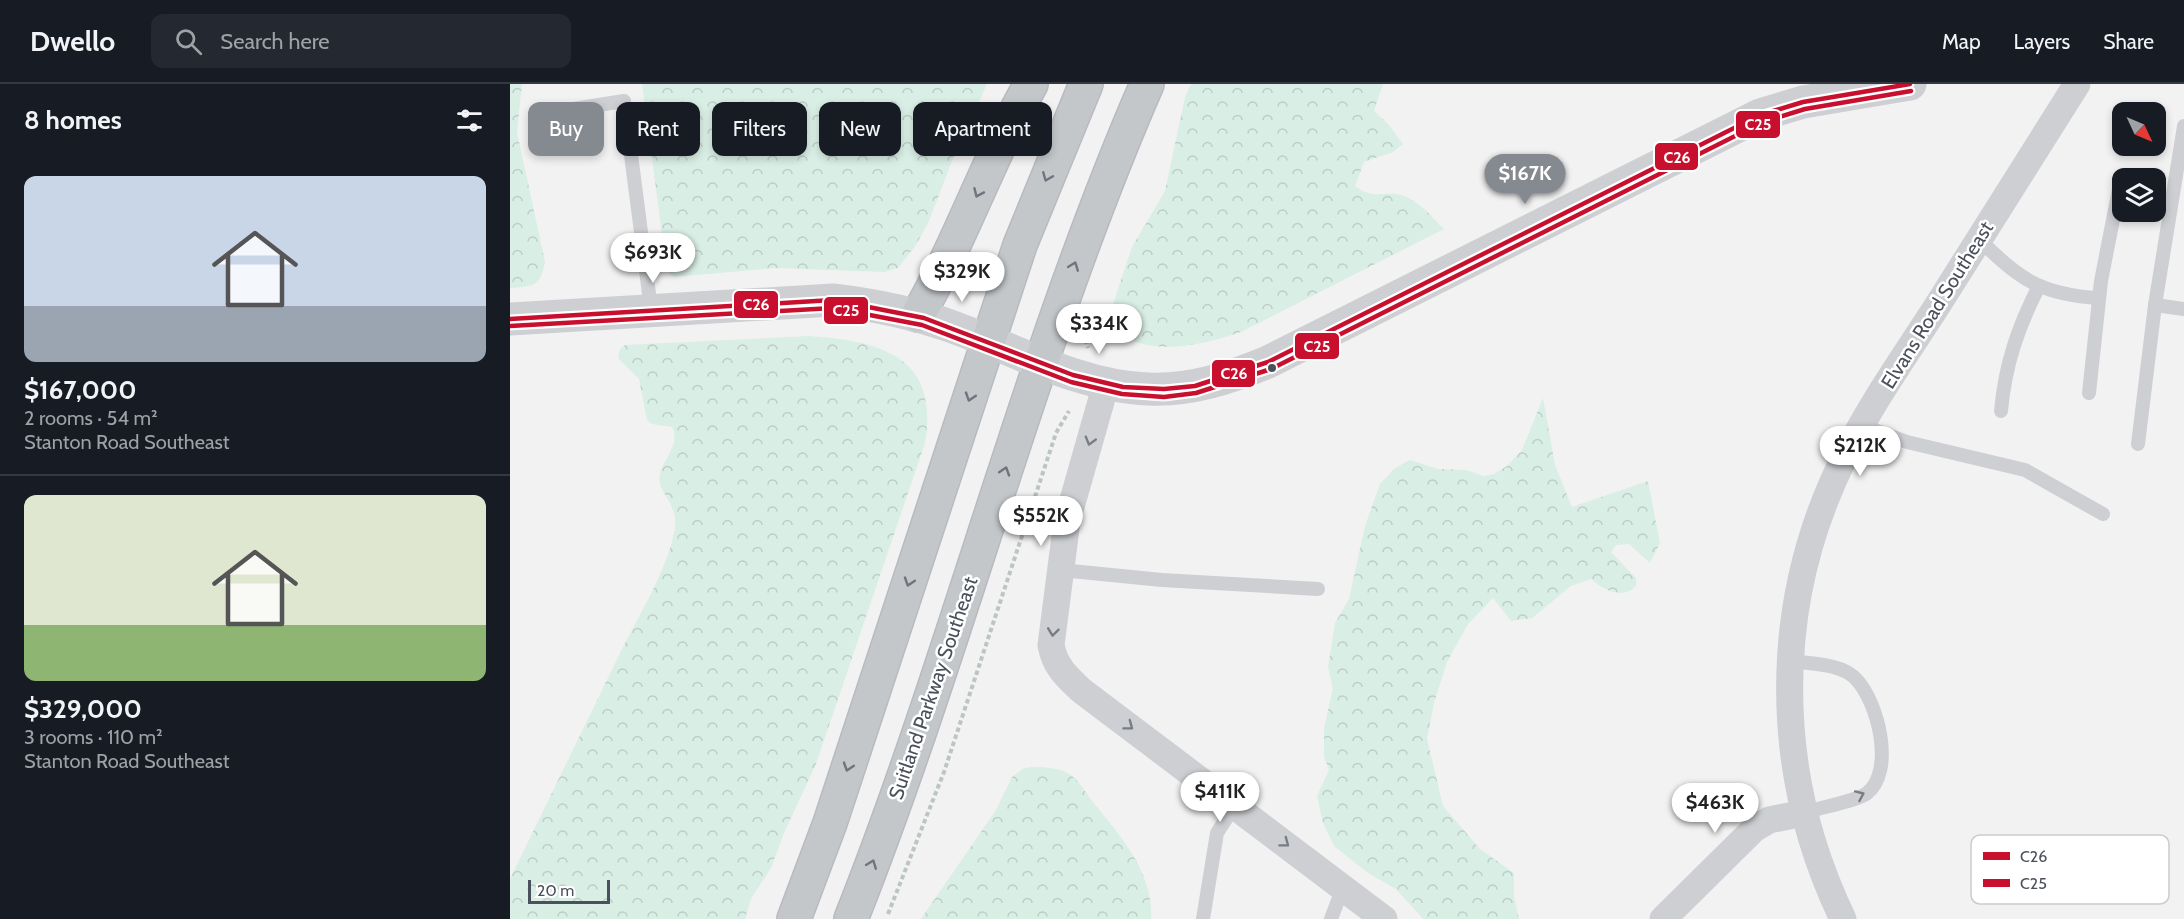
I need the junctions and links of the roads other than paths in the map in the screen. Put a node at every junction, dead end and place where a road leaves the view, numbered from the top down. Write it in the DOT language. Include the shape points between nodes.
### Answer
graph roads {
  1 [pos="1031,84"];
  2 [pos="1086,84"];
  3 [pos="1147,84"];
  4 [pos="1910,84"];
  5 [pos="2077,84"];
  6 [pos="604,105"];
  7 [pos="2184,126"];
  8 [pos="2113,222"];
  9 [pos="1979,239"];
  10 [pos="2039,286"];
  11 [pos="2099,298"];
  12 [pos="2155,305"];
  13 [pos="651,309"];
  14 [pos="2184,309"];
  15 [pos="918,315"];
  16 [pos="510,319"];
  17 [pos="989,341"];
  18 [pos="1041,361"];
  19 [pos="1106,384"];
  20 [pos="2089,393"];
  21 [pos="2001,411"];
  22 [pos="1861,425"];
  23 [pos="2138,444"];
  24 [pos="2103,514"];
  25 [pos="1061,570"];
  26 [pos="1318,589"];
  27 [pos="1790,661"];
  28 [pos="1235,805"];
  29 [pos="1804,813"];
  30 [pos="1343,887"];
  31 [pos="794,919"];
  32 [pos="851,919"];
  33 [pos="1203,919"];
  34 [pos="1331,919"];
  35 [pos="1384,919"];
  36 [pos="1663,919"];
  37 [pos="1843,919"];
  1 -- 15 [label="highway, one-way"];
  2 -- 17 [label="highway, one-way" via="1020,245"];
  18 -- 3 [label="highway, Suitland Parkway Southeast, one-way" via="1107,177"];
  4 -- 19 [label="street" via="1810,100 1760,115 1244,372 1209,383 1173,388 1139,389"];
  5 -- 9 [label="street, Elvans Road Southeast"];
  6 -- 13 [label="lane" via="624,102"];
  7 -- 12 [label="lane"];
  8 -- 11 [label="lane"];
  9 -- 10 [label="lane" via="2002,262"];
  9 -- 22 [label="street, Elvans Road Southeast"];
  10 -- 11 [label="lane" via="2073,297"];
  10 -- 21 [label="lane" via="2013,345"];
  11 -- 20 [label="lane"];
  12 -- 14 [label="lane"];
  12 -- 23 [label="lane"];
  13 -- 15 [label="street" via="834,300"];
  13 -- 16 [label="street"];
  15 -- 17 [label="street"];
  17 -- 18 [label="street"];
  17 -- 31 [label="highway, one-way"];
  18 -- 19 [label="street"];
  32 -- 18 [label="highway, Suitland Parkway Southeast, one-way" via="933,691"];
  19 -- 25 [label="street, one-way" via="1067,521"];
  22 -- 24 [label="lane" via="1907,442 2025,470"];
  22 -- 27 [label="street, Elvans Road Southeast" via="1829,489 1814,531 1798,592"];
  25 -- 26 [label="lane"];
  25 -- 28 [label="street, one-way" via="1052,645 1060,670 1082,691"];
  27 -- 29 [label="street, Elvans Road Southeast" via="1791,739"];
  29 -- 27 [label="lane, one-way" via="1866,794 1878,780 1882,742 1874,705 1855,678 1836,668"];
  28 -- 30 [label="street, one-way"];
  28 -- 33 [label="lane" via="1217,833"];
  29 -- 36 [label="street" via="1769,820 1754,829"];
  29 -- 37 [label="street, Elvans Road Southeast"];
  30 -- 34 [label="lane"];
  30 -- 35 [label="street"];
}
